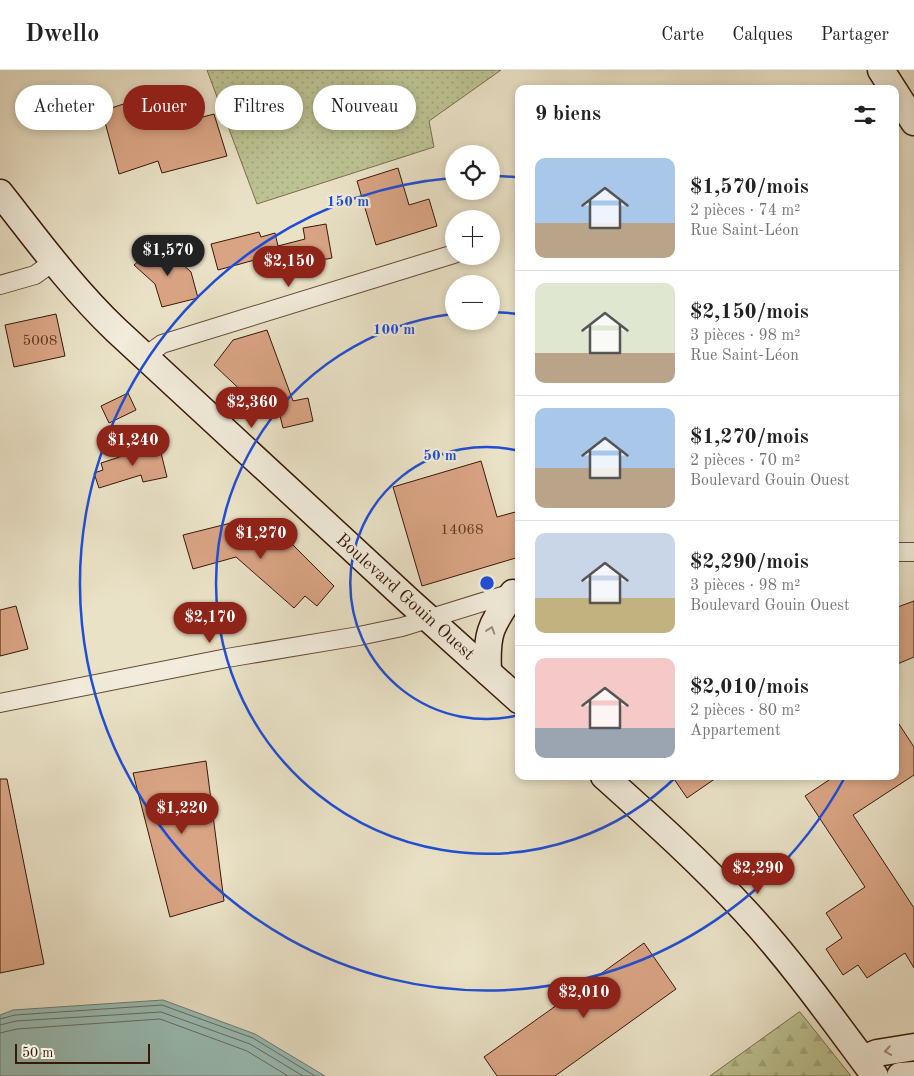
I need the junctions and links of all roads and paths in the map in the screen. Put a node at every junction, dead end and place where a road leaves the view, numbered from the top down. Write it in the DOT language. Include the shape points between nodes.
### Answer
graph roads {
  1 [pos="880,70"];
  2 [pos="890,85"];
  3 [pos="899,98"];
  4 [pos="914,122"];
  5 [pos="0,192"];
  6 [pos="445,257"];
  7 [pos="53,262"];
  8 [pos="0,285"];
  9 [pos="144,357"];
  10 [pos="899,552"];
  11 [pos="914,552"];
  12 [pos="515,592"];
  13 [pos="515,593"];
  14 [pos="429,619"];
  15 [pos="488,672"];
  16 [pos="515,696"];
  17 [pos="0,703"];
  18 [pos="608,780"];
  19 [pos="914,1047"];
  20 [pos="869,1068"];
  21 [pos="914,1074"];
  22 [pos="900,1076"];
  1 -- 2 [label="street"];
  3 -- 4 [label="street"];
  5 -- 7 [label="street, Boulevard Gouin Ouest"];
  6 -- 9 [label="street" via="162,344"];
  7 -- 8 [label="street" via="35,275"];
  7 -- 9 [label="street, Boulevard Gouin Ouest" via="81,296"];
  9 -- 14 [label="street, Boulevard Gouin Ouest"];
  10 -- 11 [label="street"];
  12 -- 14 [label="street"];
  15 -- 13 [label="street, one-way" via="490,630 495,618"];
  14 -- 15 [label="street, Boulevard Gouin Ouest"];
  14 -- 17 [label="street" via="359,636 227,658"];
  15 -- 16 [label="street, Boulevard Gouin Ouest"];
  18 -- 20 [label="street" via="688,852 746,912"];
  19 -- 20 [label="street, one-way" via="877,1052"];
  21 -- 22 [label="street"];
}
